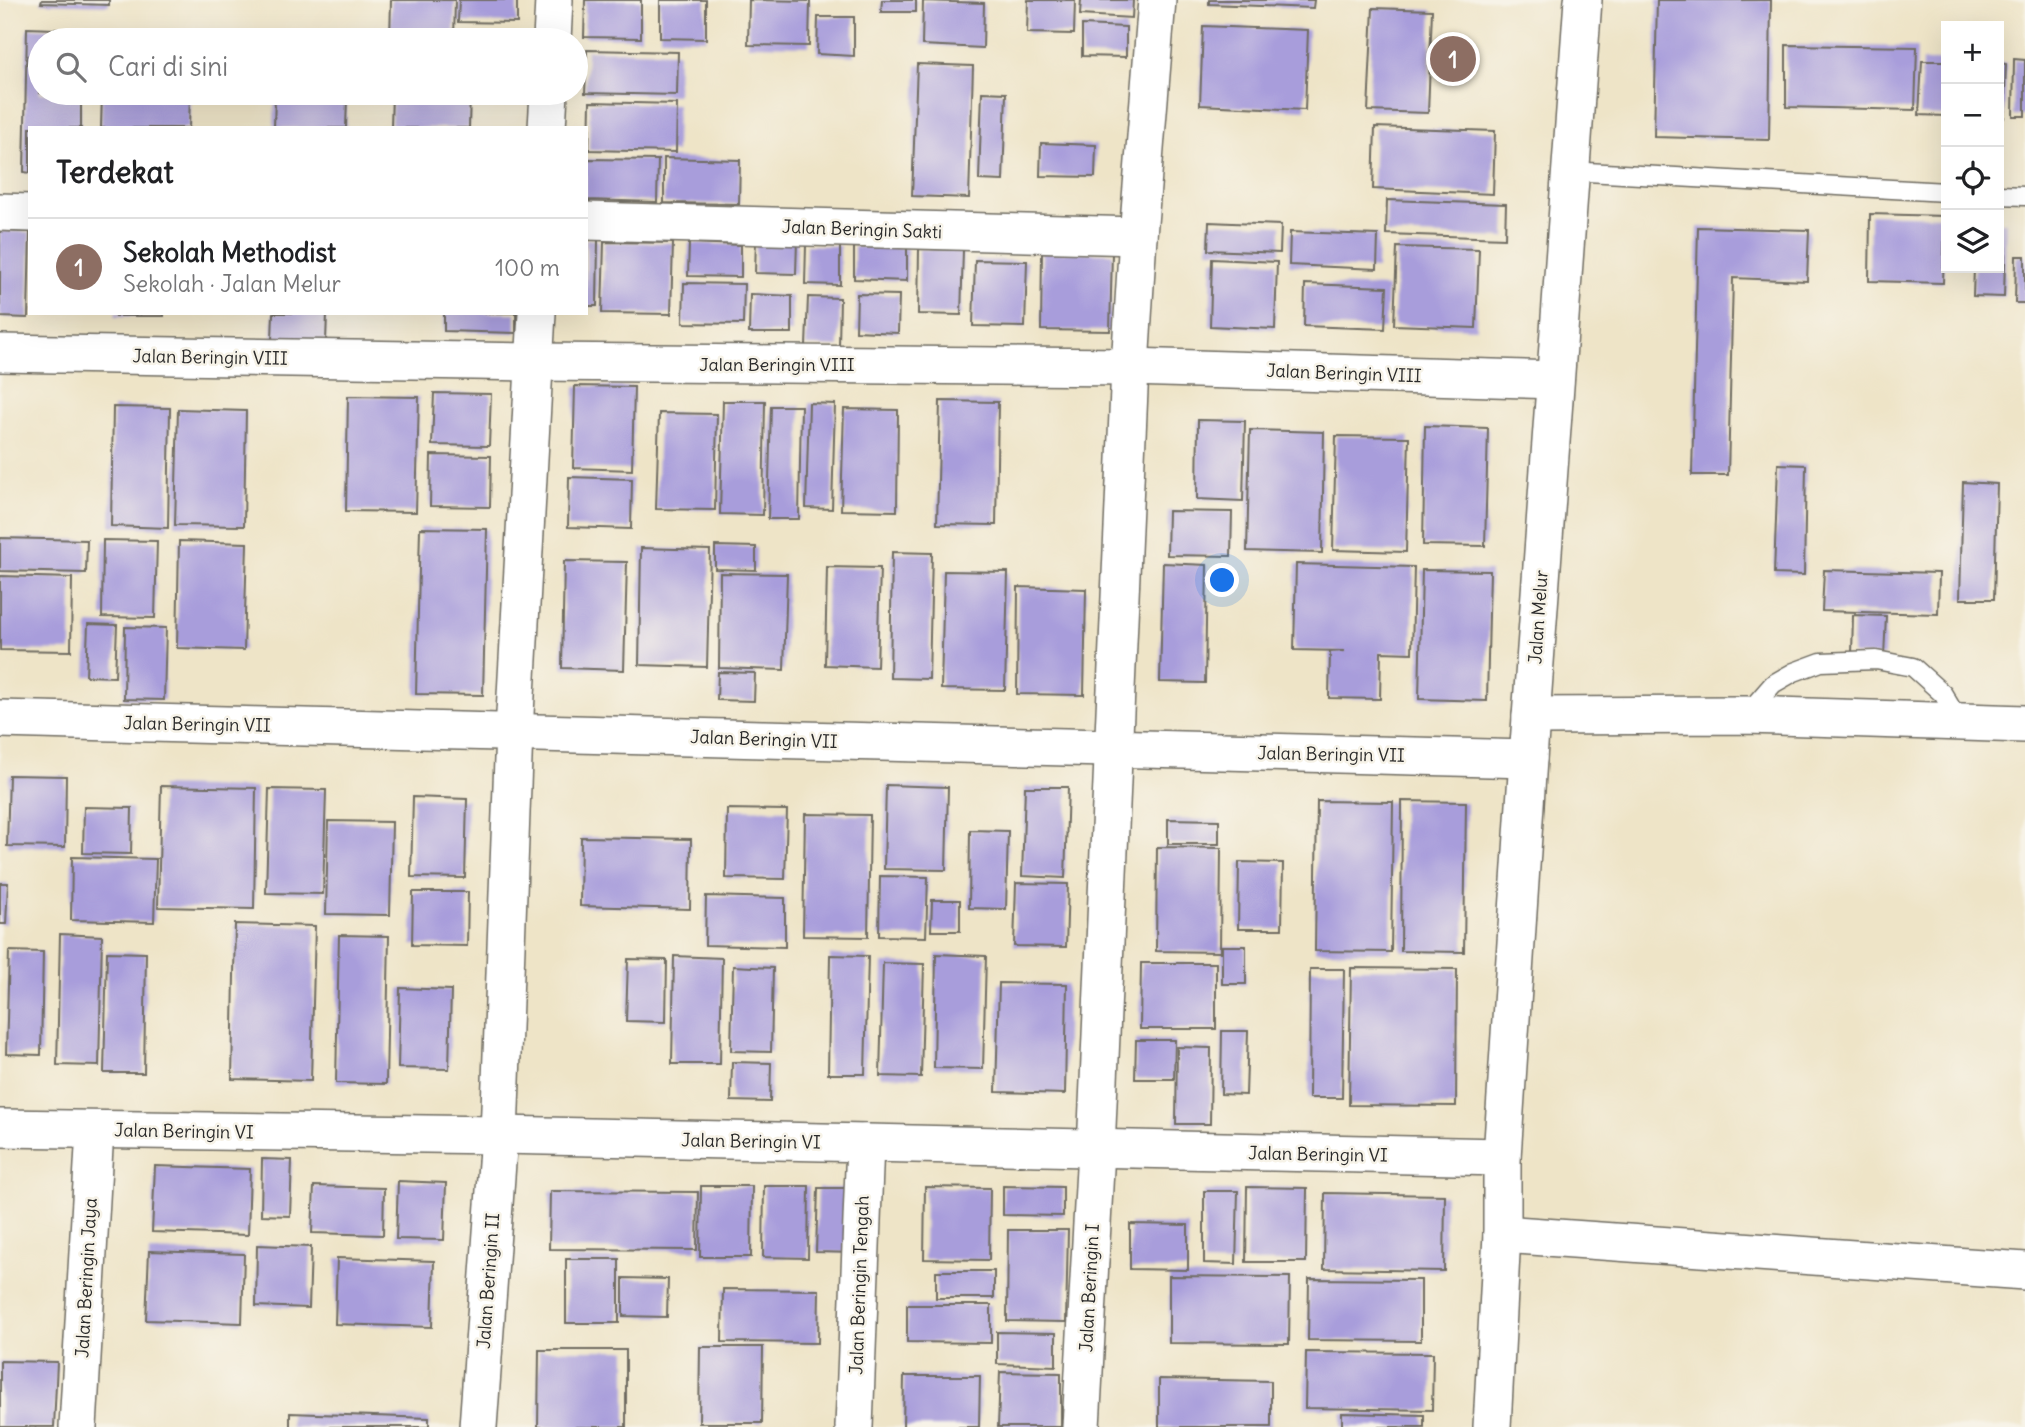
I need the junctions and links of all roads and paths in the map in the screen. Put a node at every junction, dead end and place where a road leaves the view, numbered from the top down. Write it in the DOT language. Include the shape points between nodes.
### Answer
graph roads {
  1 [pos="554,0"];
  2 [pos="1157,0"];
  3 [pos="1583,0"];
  4 [pos="553,28"];
  5 [pos="548,105"];
  6 [pos="547,126"];
  7 [pos="1569,171"];
  8 [pos="1941,192"];
  9 [pos="2004,195"];
  10 [pos="2025,196"];
  11 [pos="0,212"];
  12 [pos="28,213"];
  13 [pos="588,221"];
  14 [pos="1138,236"];
  15 [pos="537,315"];
  16 [pos="0,353"];
  17 [pos="535,362"];
  18 [pos="1130,367"];
  19 [pos="1555,380"];
  20 [pos="1746,715"];
  21 [pos="1531,716"];
  22 [pos="0,719"];
  23 [pos="1960,723"];
  24 [pos="2025,724"];
  25 [pos="514,732"];
  26 [pos="1113,748"];
  27 [pos="1528,759"];
  28 [pos="0,1128"];
  29 [pos="94,1130"];
  30 [pos="499,1135"];
  31 [pos="865,1143"];
  32 [pos="1096,1150"];
  33 [pos="1502,1157"];
  34 [pos="1502,1234"];
  35 [pos="2025,1270"];
  36 [pos="78,1427"];
  37 [pos="478,1427"];
  38 [pos="854,1427"];
  39 [pos="1081,1427"];
  40 [pos="1492,1427"];
  1 -- 4 [label="street"];
  2 -- 14 [label="street, Jalan Beringin I"];
  3 -- 7 [label="street, Jalan Melur"];
  5 -- 6 [label="street"];
  7 -- 8 [label="lane"];
  7 -- 19 [label="street, Jalan Melur"];
  9 -- 10 [label="lane"];
  11 -- 12 [label="street"];
  13 -- 14 [label="street, Jalan Beringin Sakti"];
  14 -- 18 [label="street, Jalan Beringin I"];
  15 -- 17 [label="street, Jalan Beringin II"];
  16 -- 17 [label="street, Jalan Beringin VIII"];
  17 -- 18 [label="street, Jalan Beringin VIII"];
  17 -- 25 [label="street, Jalan Beringin II"];
  18 -- 19 [label="street, Jalan Beringin VIII"];
  18 -- 26 [label="street, Jalan Beringin I"];
  19 -- 21 [label="street, Jalan Melur"];
  20 -- 21 [label="street"];
  20 -- 23 [label="street"];
  20 -- 23 [label="lane" via="1773,684 1794,671 1821,662 1875,660 1913,667 1943,694"];
  21 -- 27 [label="street, Jalan Melur"];
  22 -- 25 [label="street, Jalan Beringin VII"];
  23 -- 24 [label="street"];
  25 -- 26 [label="street, Jalan Beringin VII"];
  25 -- 30 [label="street, Jalan Beringin II"];
  26 -- 27 [label="street, Jalan Beringin VII"];
  26 -- 32 [label="street, Jalan Beringin I"];
  27 -- 33 [label="street, Jalan Melur"];
  28 -- 29 [label="street, Jalan Beringin VI"];
  29 -- 30 [label="street, Jalan Beringin VI"];
  29 -- 36 [label="street, Jalan Beringin Jaya"];
  30 -- 31 [label="street, Jalan Beringin VI"];
  30 -- 37 [label="street, Jalan Beringin II"];
  31 -- 32 [label="street, Jalan Beringin VI"];
  31 -- 38 [label="street, Jalan Beringin Tengah"];
  32 -- 33 [label="street, Jalan Beringin VI"];
  32 -- 39 [label="street, Jalan Beringin I"];
  33 -- 34 [label="street, Jalan Melur"];
  34 -- 35 [label="street"];
  34 -- 40 [label="street, Jalan Melur"];
}
